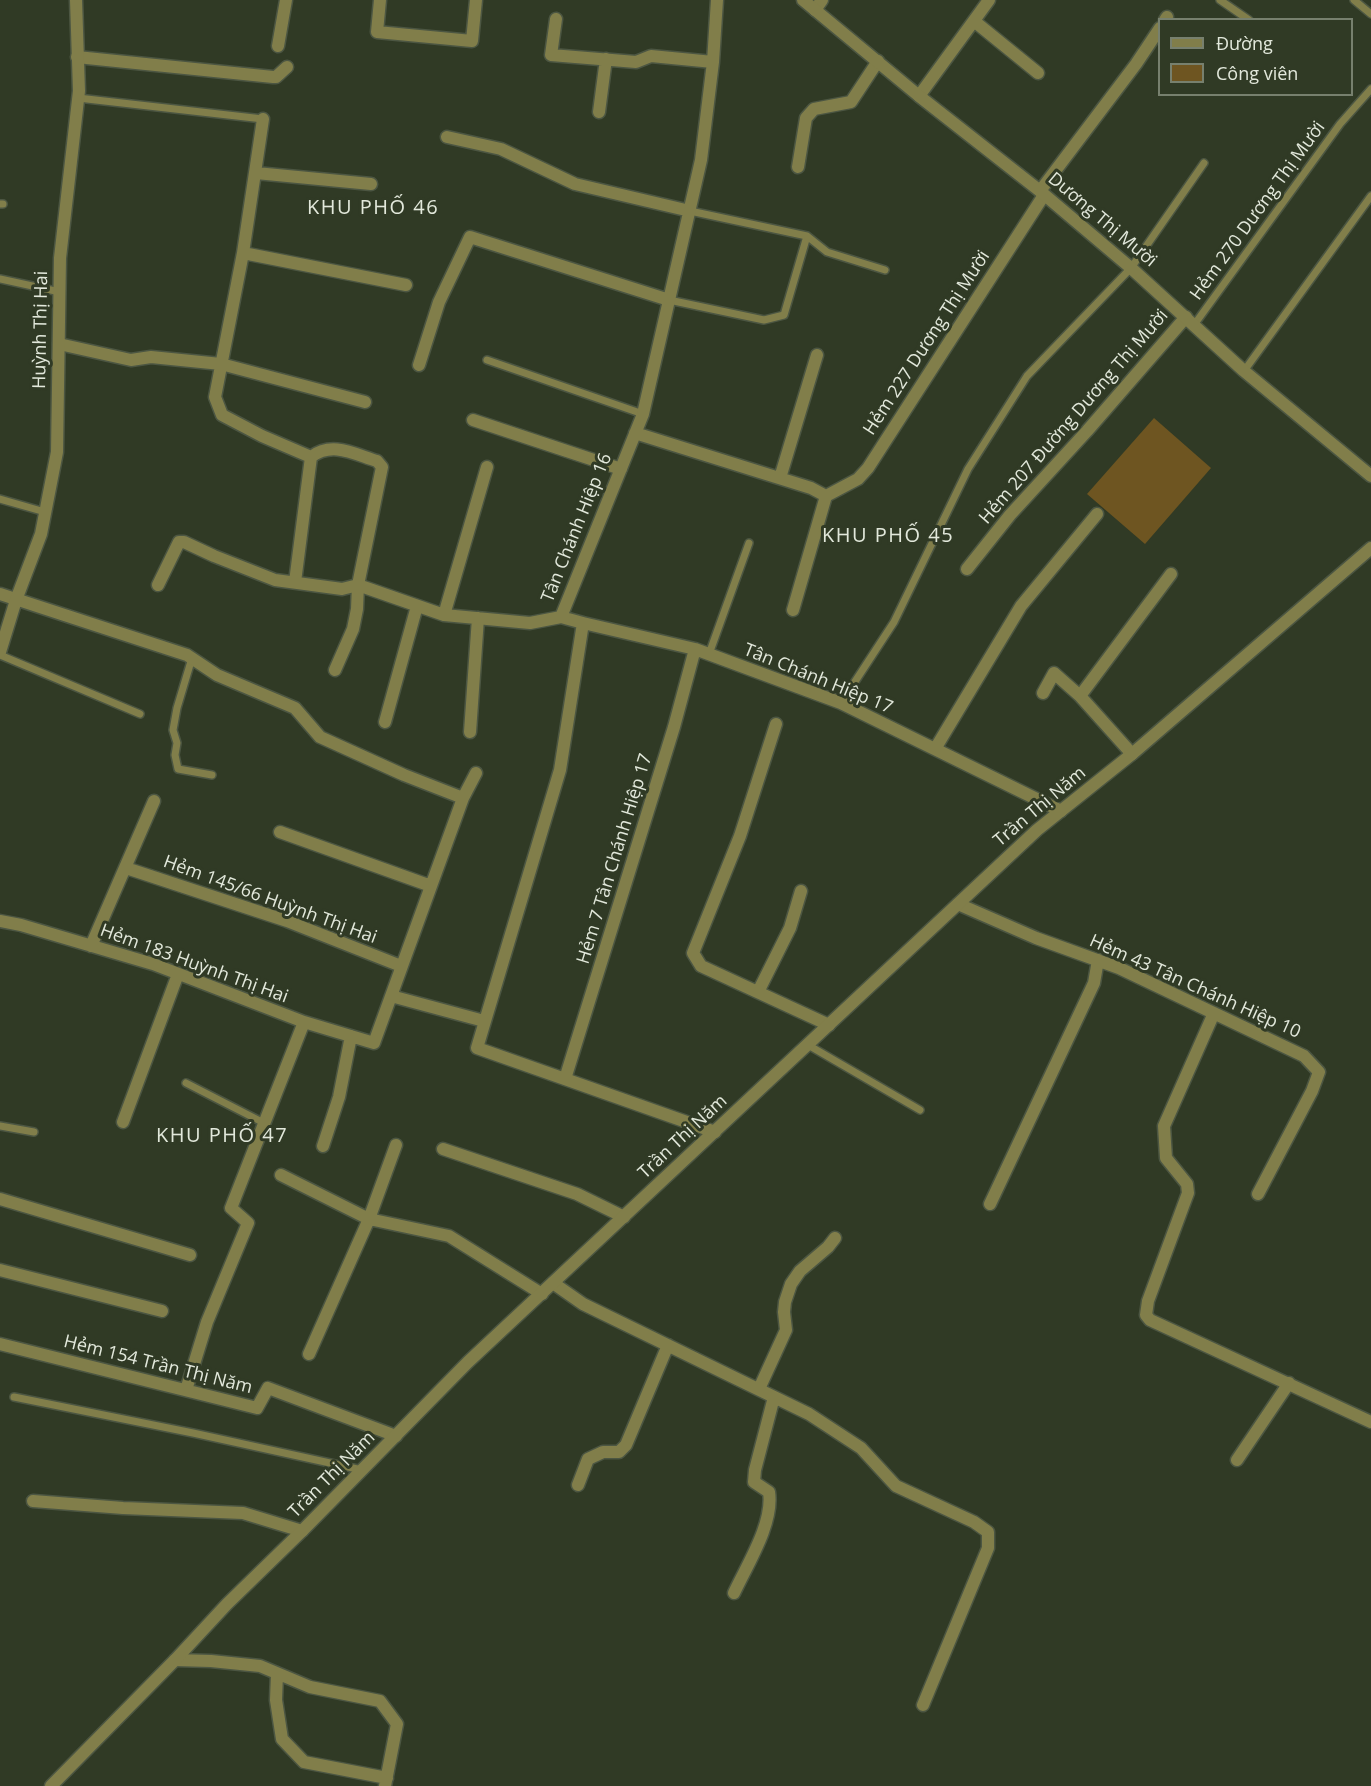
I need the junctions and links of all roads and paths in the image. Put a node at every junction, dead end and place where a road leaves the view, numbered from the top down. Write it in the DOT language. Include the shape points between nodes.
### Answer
graph roads {
  1 [pos="76,0"];
  2 [pos="286,0"];
  3 [pos="380,0"];
  4 [pos="476,0"];
  5 [pos="717,0"];
  6 [pos="803,0"];
  7 [pos="989,0"];
  8 [pos="1220,0"];
  9 [pos="1354,0"];
  10 [pos="819,5"];
  11 [pos="1371,14"];
  12 [pos="1246,18"];
  13 [pos="556,19"];
  14 [pos="974,21"];
  15 [pos="1158,31"];
  16 [pos="278,46"];
  17 [pos="77,57"];
  18 [pos="606,59"];
  19 [pos="878,61"];
  20 [pos="713,62"];
  21 [pos="288,67"];
  22 [pos="1038,73"];
  23 [pos="1371,89"];
  24 [pos="919,96"];
  25 [pos="78,98"];
  26 [pos="599,112"];
  27 [pos="263,119"];
  28 [pos="447,137"];
  29 [pos="1204,163"];
  30 [pos="798,167"];
  31 [pos="256,173"];
  32 [pos="371,184"];
  33 [pos="1042,193"];
  34 [pos="1371,196"];
  35 [pos="690,211"];
  36 [pos="807,236"];
  37 [pos="243,253"];
  38 [pos="1131,268"];
  39 [pos="885,270"];
  40 [pos="0,279"];
  41 [pos="406,285"];
  42 [pos="60,292"];
  43 [pos="669,300"];
  44 [pos="1190,321"];
  45 [pos="59,344"];
  46 [pos="817,355"];
  47 [pos="487,360"];
  48 [pos="221,364"];
  49 [pos="419,365"];
  50 [pos="1245,371"];
  51 [pos="365,402"];
  52 [pos="643,414"];
  53 [pos="473,420"];
  54 [pos="635,433"];
  55 [pos="311,457"];
  56 [pos="487,466"];
  57 [pos="621,469"];
  58 [pos="1371,476"];
  59 [pos="780,478"];
  60 [pos="826,496"];
  61 [pos="0,499"];
  62 [pos="45,512"];
  63 [pos="1097,514"];
  64 [pos="749,543"];
  65 [pos="1371,548"];
  66 [pos="967,569"];
  67 [pos="1171,574"];
  68 [pos="295,582"];
  69 [pos="158,585"];
  70 [pos="358,585"];
  71 [pos="0,594"];
  72 [pos="16,600"];
  73 [pos="417,606"];
  74 [pos="793,610"];
  75 [pos="444,615"];
  76 [pos="561,617"];
  77 [pos="478,618"];
  78 [pos="584,623"];
  79 [pos="695,649"];
  80 [pos="0,654"];
  81 [pos="709,654"];
  82 [pos="192,658"];
  83 [pos="335,670"];
  84 [pos="1043,693"];
  85 [pos="1080,696"];
  86 [pos="841,703"];
  87 [pos="140,714"];
  88 [pos="385,722"];
  89 [pos="776,724"];
  90 [pos="470,732"];
  91 [pos="935,749"];
  92 [pos="1131,754"];
  93 [pos="476,773"];
  94 [pos="212,775"];
  95 [pos="463,798"];
  96 [pos="154,801"];
  97 [pos="1061,811"];
  98 [pos="280,832"];
  99 [pos="126,868"];
  100 [pos="431,886"];
  101 [pos="801,891"];
  102 [pos="958,904"];
  103 [pos="0,921"];
  104 [pos="91,946"];
  105 [pos="1098,960"];
  106 [pos="401,966"];
  107 [pos="178,974"];
  108 [pos="758,992"];
  109 [pos="391,996"];
  110 [pos="1214,1013"];
  111 [pos="484,1021"];
  112 [pos="304,1022"];
  113 [pos="829,1025"];
  114 [pos="351,1036"];
  115 [pos="808,1045"];
  116 [pos="565,1079"];
  117 [pos="186,1083"];
  118 [pos="920,1110"];
  119 [pos="123,1122"];
  120 [pos="264,1123"];
  121 [pos="0,1126"];
  122 [pos="34,1131"];
  123 [pos="715,1132"];
  124 [pos="396,1145"];
  125 [pos="323,1146"];
  126 [pos="443,1149"];
  127 [pos="281,1175"];
  128 [pos="1258,1194"];
  129 [pos="0,1199"];
  130 [pos="990,1204"];
  131 [pos="624,1217"];
  132 [pos="369,1219"];
  133 [pos="835,1238"];
  134 [pos="190,1255"];
  135 [pos="0,1270"];
  136 [pos="554,1283"];
  137 [pos="542,1294"];
  138 [pos="162,1311"];
  139 [pos="0,1344"];
  140 [pos="668,1346"];
  141 [pos="309,1354"];
  142 [pos="1289,1383"];
  143 [pos="759,1389"];
  144 [pos="186,1390"];
  145 [pos="14,1397"];
  146 [pos="774,1397"];
  147 [pos="1371,1422"];
  148 [pos="396,1436"];
  149 [pos="1237,1460"];
  150 [pos="362,1470"];
  151 [pos="578,1485"];
  152 [pos="33,1501"];
  153 [pos="302,1531"];
  154 [pos="734,1593"];
  155 [pos="175,1660"];
  156 [pos="277,1674"];
  157 [pos="923,1705"];
  158 [pos="386,1782"];
  159 [pos="51,1786"];
  1 -- 17 [label="street, Huỳnh Thị Hai"];
  2 -- 16 [label="street"];
  3 -- 4 [label="street" via="376,32 472,41"];
  5 -- 20 [label="street, Tân Chánh Hiệp 16"];
  6 -- 10 [label="street, Dương Thị Mười"];
  7 -- 14 [label="street"];
  8 -- 12 [label="lane"];
  9 -- 11 [label="lane"];
  10 -- 19 [label="street, Dương Thị Mười"];
  13 -- 18 [label="street" via="551,55"];
  14 -- 22 [label="street"];
  14 -- 24 [label="street"];
  15 -- 33 [label="street, Hẻm 227 Dương Thị Mười"];
  17 -- 21 [label="street" via="273,77"];
  17 -- 25 [label="street, Huỳnh Thị Hai"];
  18 -- 20 [label="street" via="636,62 651,56"];
  18 -- 26 [label="street"];
  19 -- 24 [label="street, Dương Thị Mười"];
  19 -- 30 [label="street" via="850,102 814,109 806,118"];
  20 -- 35 [label="street, Tân Chánh Hiệp 16" via="701,160"];
  23 -- 44 [label="lane, Hẻm 270 Dương Thị Mười" via="1340,123"];
  24 -- 33 [label="street, Dương Thị Mười"];
  25 -- 27 [label="lane"];
  25 -- 42 [label="street, Huỳnh Thị Hai" via="60,258"];
  27 -- 31 [label="street"];
  28 -- 35 [label="street" via="501,149 575,184"];
  29 -- 38 [label="lane"];
  31 -- 32 [label="street"];
  31 -- 37 [label="street"];
  33 -- 38 [label="street, Dương Thị Mười"];
  33 -- 60 [label="street, Hẻm 227 Dương Thị Mười" via="868,468 858,479"];
  34 -- 50 [label="lane"];
  35 -- 36 [label="lane"];
  35 -- 43 [label="street, Tân Chánh Hiệp 16"];
  36 -- 39 [label="lane" via="826,252"];
  36 -- 43 [label="lane" via="784,315 764,320"];
  37 -- 41 [label="street"];
  37 -- 48 [label="street"];
  38 -- 44 [label="street, Dương Thị Mười"];
  38 -- 86 [label="lane" via="1027,376 968,469 894,622"];
  40 -- 42 [label="lane"];
  42 -- 45 [label="street, Huỳnh Thị Hai"];
  43 -- 49 [label="street" via="470,237 439,302"];
  43 -- 52 [label="street, Tân Chánh Hiệp 16"];
  44 -- 50 [label="street, Dương Thị Mười"];
  44 -- 66 [label="street, Hẻm 207 Đường Dương Thị Mười" via="1010,515"];
  45 -- 48 [label="street" via="131,360 151,357"];
  45 -- 62 [label="street, Huỳnh Thị Hai" via="57,452"];
  46 -- 59 [label="street"];
  47 -- 52 [label="lane"];
  48 -- 51 [label="street"];
  48 -- 55 [label="street" via="215,398 222,415"];
  50 -- 58 [label="street, Dương Thị Mười"];
  52 -- 54 [label="street, Tân Chánh Hiệp 16"];
  53 -- 57 [label="street"];
  54 -- 57 [label="street, Tân Chánh Hiệp 16"];
  54 -- 59 [label="street"];
  55 -- 68 [label="street"];
  55 -- 70 [label="street" via="330,448 377,461 382,467"];
  56 -- 75 [label="street"];
  57 -- 76 [label="street, Tân Chánh Hiệp 16"];
  59 -- 60 [label="street"];
  60 -- 74 [label="street"];
  61 -- 62 [label="lane"];
  62 -- 72 [label="street, Huỳnh Thị Hai" via="41,534"];
  63 -- 91 [label="street" via="1021,606"];
  64 -- 81 [label="lane"];
  65 -- 92 [label="street, Trần Thị Năm"];
  67 -- 85 [label="street"];
  68 -- 69 [label="street" via="275,579 178,542"];
  68 -- 70 [label="street" via="342,589"];
  70 -- 73 [label="street"];
  70 -- 83 [label="street" via="353,629"];
  71 -- 72 [label="street"];
  72 -- 80 [label="street, Huỳnh Thị Hai"];
  72 -- 82 [label="street"];
  73 -- 75 [label="street"];
  73 -- 88 [label="street"];
  75 -- 77 [label="street"];
  76 -- 77 [label="street" via="530,623"];
  76 -- 78 [label="street, Tân Chánh Hiệp 16"];
  77 -- 90 [label="street"];
  78 -- 79 [label="street, Tân Chánh Hiệp 17"];
  78 -- 111 [label="street" via="560,770"];
  79 -- 81 [label="street, Tân Chánh Hiệp 17"];
  79 -- 116 [label="street, Hẻm 7 Tân Chánh Hiệp 17"];
  80 -- 87 [label="lane"];
  81 -- 86 [label="street, Tân Chánh Hiệp 17"];
  82 -- 94 [label="lane" via="173,730 178,769"];
  82 -- 95 [label="street" via="217,675 295,708 320,737"];
  84 -- 85 [label="street" via="1054,673"];
  85 -- 92 [label="street"];
  86 -- 91 [label="street, Tân Chánh Hiệp 17"];
  89 -- 108 [label="street" via="740,836 693,953 701,966"];
  91 -- 97 [label="street, Tân Chánh Hiệp 17"];
  92 -- 97 [label="street, Trần Thị Năm"];
  93 -- 95 [label="street"];
  95 -- 100 [label="street"];
  96 -- 99 [label="street"];
  97 -- 102 [label="street, Trần Thị Năm"];
  98 -- 100 [label="street"];
  99 -- 104 [label="street"];
  99 -- 106 [label="street, Hẻm 145/66 Huỳnh Thị Hai" via="287,921"];
  100 -- 106 [label="street"];
  101 -- 108 [label="street" via="790,928"];
  102 -- 105 [label="street, Hẻm 43 Tân Chánh Hiệp 10"];
  102 -- 113 [label="street, Trần Thị Năm"];
  103 -- 104 [label="street, Hẻm 183 Huỳnh Thị Hai"];
  104 -- 107 [label="street, Hẻm 183 Huỳnh Thị Hai"];
  105 -- 110 [label="street, Hẻm 43 Tân Chánh Hiệp 10"];
  105 -- 130 [label="street" via="1094,983"];
  106 -- 109 [label="street"];
  107 -- 112 [label="street, Hẻm 183 Huỳnh Thị Hai"];
  107 -- 119 [label="street"];
  108 -- 113 [label="street"];
  109 -- 111 [label="street"];
  109 -- 114 [label="street, Hẻm 183 Huỳnh Thị Hai" via="374,1043"];
  110 -- 128 [label="street, Hẻm 43 Tân Chánh Hiệp 10" via="1304,1056 1319,1072"];
  110 -- 142 [label="street" via="1164,1126 1166,1158 1187,1184 1188,1193 1146,1316"];
  111 -- 116 [label="street" via="477,1048"];
  112 -- 114 [label="street, Hẻm 183 Huỳnh Thị Hai"];
  112 -- 120 [label="street"];
  113 -- 115 [label="street, Trần Thị Năm"];
  114 -- 125 [label="street" via="339,1097"];
  115 -- 118 [label="lane"];
  115 -- 123 [label="street, Trần Thị Năm"];
  116 -- 123 [label="street"];
  117 -- 120 [label="lane"];
  120 -- 144 [label="street" via="231,1208 248,1223 207,1322"];
  121 -- 122 [label="lane"];
  123 -- 131 [label="street, Trần Thị Năm"];
  124 -- 132 [label="street"];
  126 -- 131 [label="street" via="577,1194"];
  127 -- 132 [label="street"];
  129 -- 134 [label="street"];
  131 -- 136 [label="street, Trần Thị Năm"];
  132 -- 137 [label="street" via="449,1236"];
  132 -- 141 [label="street"];
  133 -- 143 [label="street" via="800,1270 791,1284 785,1302 786,1330"];
  135 -- 138 [label="street"];
  136 -- 137 [label="street, Trần Thị Năm"];
  136 -- 140 [label="street" via="583,1304"];
  137 -- 148 [label="street, Trần Thị Năm"];
  139 -- 144 [label="street, Hẻm 154 Trần Thị Năm"];
  140 -- 143 [label="street"];
  140 -- 151 [label="street" via="626,1445 619,1452 603,1452 588,1459"];
  142 -- 147 [label="street"];
  142 -- 149 [label="street"];
  143 -- 146 [label="street"];
  144 -- 148 [label="street, Hẻm 154 Trần Thị Năm" via="257,1408 268,1388"];
  145 -- 150 [label="lane"];
  146 -- 154 [label="street" via="754,1482 769,1492 770,1502 763,1532"];
  146 -- 157 [label="street" via="809,1414 861,1448 896,1486 974,1522 987,1532 988,1548"];
  148 -- 150 [label="street, Trần Thị Năm"];
  150 -- 153 [label="street, Trần Thị Năm"];
  152 -- 153 [label="street" via="243,1513"];
  153 -- 155 [label="street, Trần Thị Năm"];
  155 -- 156 [label="street" via="260,1666"];
  155 -- 159 [label="street, Trần Thị Năm"];
  156 -- 158 [label="street" via="282,1739 304,1762"];
  156 -- 158 [label="street" via="310,1688 380,1701 397,1724"];
}
